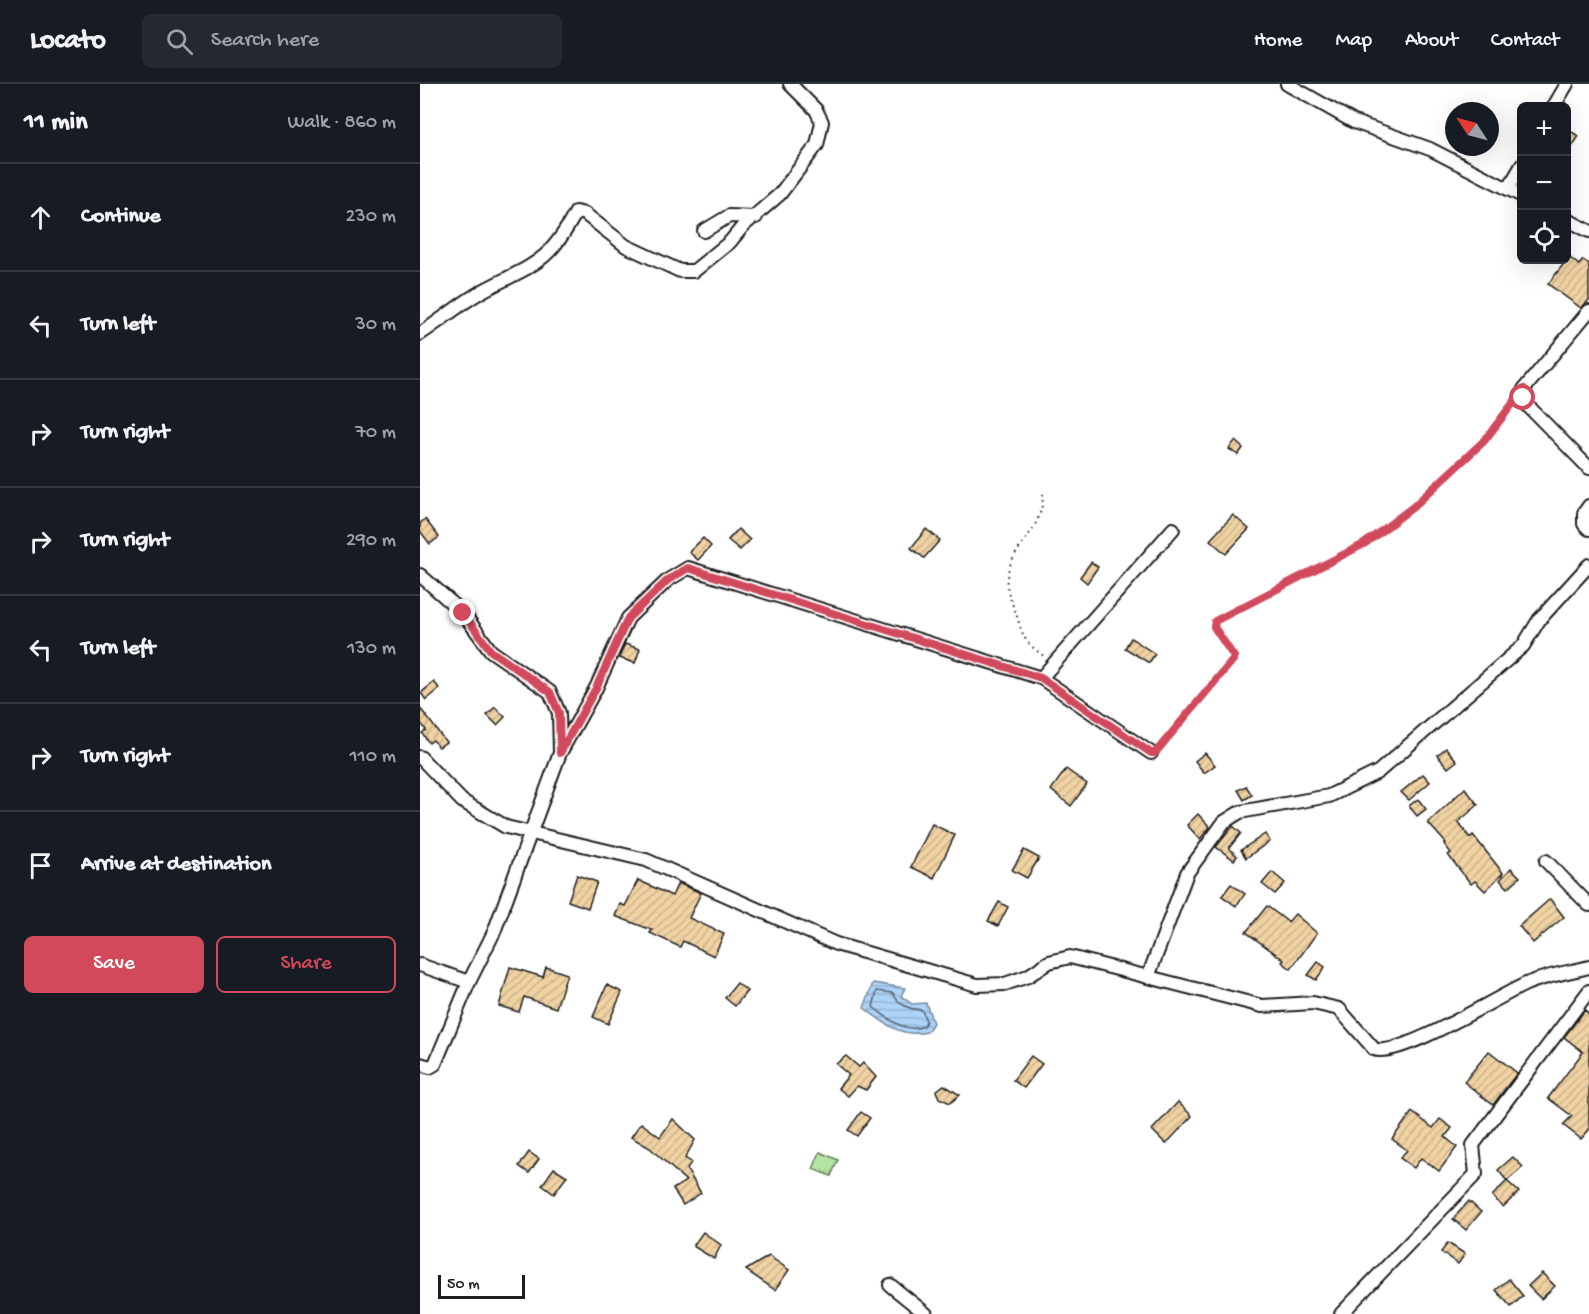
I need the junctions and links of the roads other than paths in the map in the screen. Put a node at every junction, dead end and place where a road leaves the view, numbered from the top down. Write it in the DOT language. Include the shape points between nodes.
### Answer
graph roads {
  1 [pos="790,84"];
  2 [pos="1287,84"];
  3 [pos="1567,84"];
  4 [pos="1556,102"];
  5 [pos="1517,172"];
  6 [pos="1508,189"];
  7 [pos="1517,194"];
  8 [pos="756,217"];
  9 [pos="1571,222"];
  10 [pos="704,231"];
  11 [pos="1589,231"];
  12 [pos="1589,311"];
  13 [pos="420,334"];
  14 [pos="1589,468"];
  15 [pos="1589,506"];
  16 [pos="1173,529"];
  17 [pos="1589,529"];
  18 [pos="1589,565"];
  19 [pos="420,574"];
  20 [pos="1041,678"];
  21 [pos="560,753"];
  22 [pos="1151,753"];
  23 [pos="420,757"];
  24 [pos="531,832"];
  25 [pos="1546,861"];
  26 [pos="1589,904"];
  27 [pos="420,964"];
  28 [pos="1587,965"];
  29 [pos="1148,977"];
  30 [pos="469,982"];
  31 [pos="1589,991"];
  32 [pos="420,1064"];
  33 [pos="890,1285"];
  34 [pos="926,1314"];
  35 [pos="1341,1314"];
  1 -- 8 [label="street" via="816,110 822,122 817,145 780,194"];
  2 -- 6 [label="street" via="1354,122 1430,149"];
  3 -- 4 [label="street"];
  5 -- 6 [label="street"];
  6 -- 7 [label="street"];
  8 -- 10 [label="street" via="729,216"];
  8 -- 13 [label="street" via="694,271 687,271 626,246 585,214 576,212 561,240 542,260 485,289"];
  9 -- 11 [label="street"];
  12 -- 14 [label="street" via="1524,389 1523,398"];
  15 -- 17 [label="street" via="1584,513 1584,524"];
  16 -- 20 [label="street"];
  18 -- 29 [label="street" via="1539,620 1523,646 1378,771 1329,796 1240,812 1224,822 1187,873"];
  19 -- 21 [label="street" via="463,613 491,651 550,692 559,713"];
  20 -- 21 [label="street" via="688,568 668,580 628,618"];
  20 -- 22 [label="street"];
  21 -- 24 [label="street"];
  23 -- 24 [label="street" via="462,801 506,827"];
  24 -- 29 [label="street" via="646,860 836,944 977,985 1005,984 1028,976 1049,962 1070,957"];
  24 -- 30 [label="street" via="494,932"];
  25 -- 26 [label="street"];
  27 -- 30 [label="street"];
  28 -- 29 [label="street" via="1528,983 1420,1040 1382,1052 1374,1049 1339,1008 1313,1003 1262,1006"];
  30 -- 32 [label="street" via="435,1064"];
  31 -- 35 [label="street" via="1473,1145 1476,1174"];
  33 -- 34 [label="street"];
}
